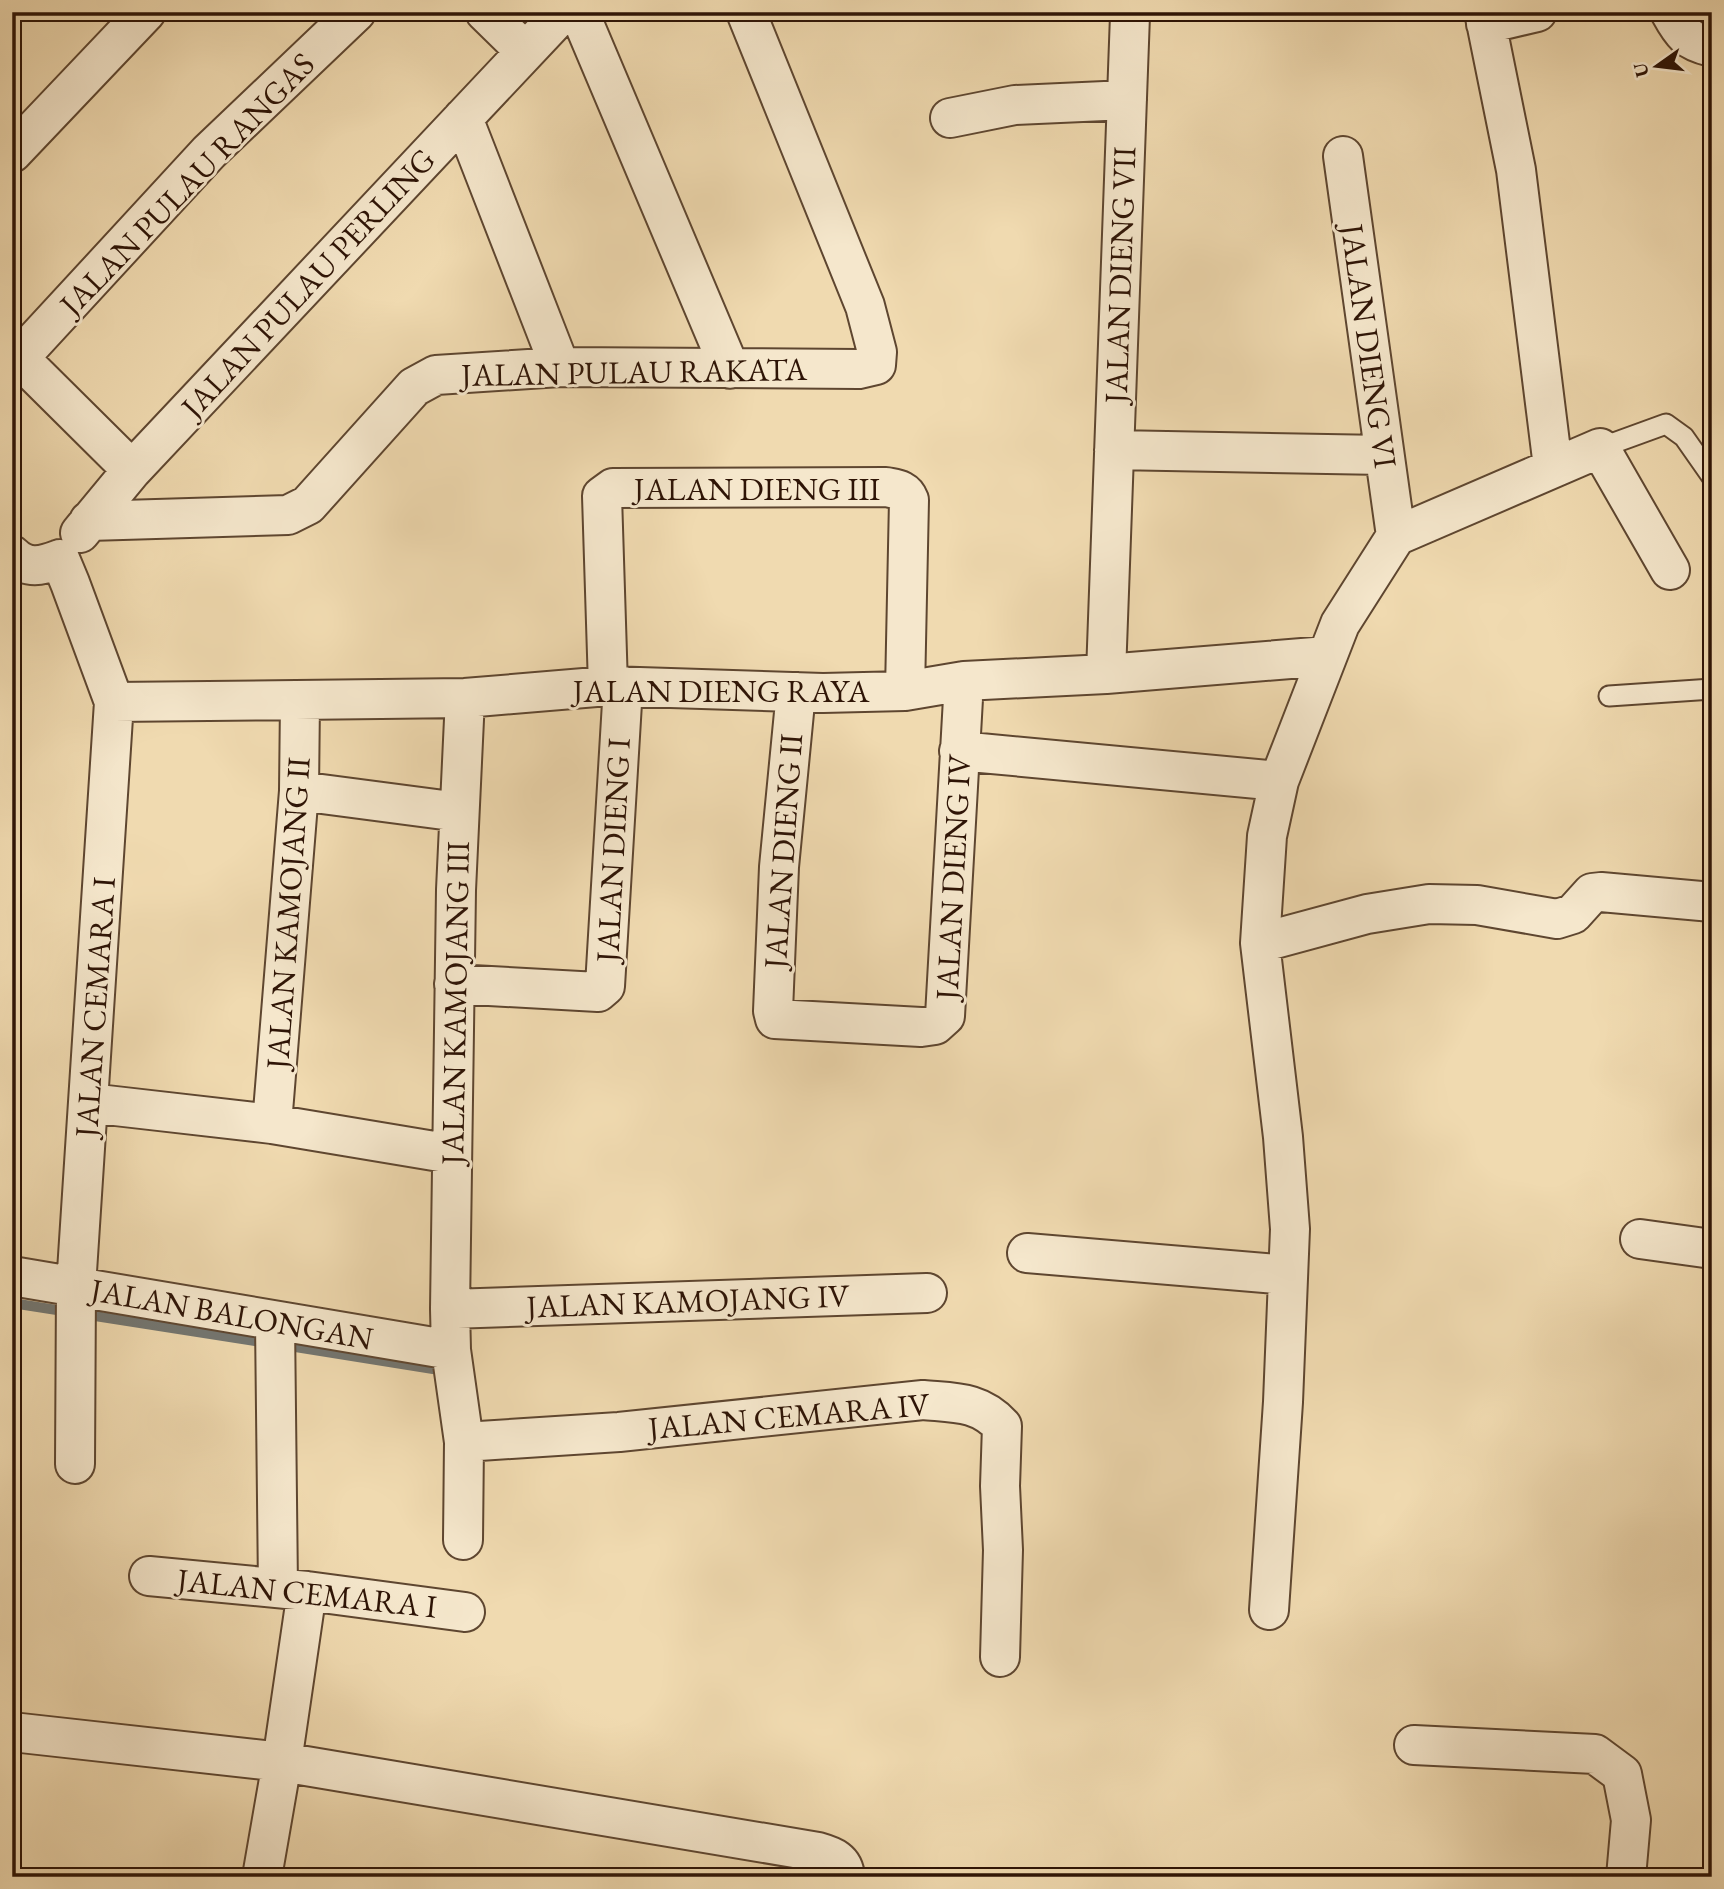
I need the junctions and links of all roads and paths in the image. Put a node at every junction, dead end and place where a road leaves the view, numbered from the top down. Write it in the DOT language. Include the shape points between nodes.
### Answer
graph roads {
  1 [pos="146,12"];
  2 [pos="356,12"];
  3 [pos="485,12"];
  4 [pos="563,12"];
  5 [pos="579,12"];
  6 [pos="746,12"];
  7 [pos="1132,12"];
  8 [pos="1536,12"];
  9 [pos="1670,12"];
  10 [pos="1485,18"];
  11 [pos="1712,47"];
  12 [pos="525,51"];
  13 [pos="1127,100"];
  14 [pos="463,118"];
  15 [pos="950,118"];
  16 [pos="12,153"];
  17 [pos="1343,156"];
  18 [pos="16,354"];
  19 [pos="560,367"];
  20 [pos="730,369"];
  21 [pos="1600,448"];
  22 [pos="1114,450"];
  23 [pos="1384,455"];
  24 [pos="1553,467"];
  25 [pos="132,470"];
  26 [pos="1712,478"];
  27 [pos="89,521"];
  28 [pos="1396,536"];
  29 [pos="12,555"];
  30 [pos="60,559"];
  31 [pos="1670,570"];
  32 [pos="1327,656"];
  33 [pos="1106,674"];
  34 [pos="964,681"];
  35 [pos="615,686"];
  36 [pos="1712,689"];
  37 [pos="905,691"];
  38 [pos="796,692"];
  39 [pos="1609,696"];
  40 [pos="465,698"];
  41 [pos="300,701"];
  42 [pos="114,702"];
  43 [pos="959,751"];
  44 [pos="1279,781"];
  45 [pos="299,791"];
  46 [pos="459,812"];
  47 [pos="1712,902"];
  48 [pos="1260,943"];
  49 [pos="454,984"];
  50 [pos="773,1011"];
  51 [pos="89,1103"];
  52 [pos="272,1124"];
  53 [pos="452,1154"];
  54 [pos="1640,1239"];
  55 [pos="1712,1249"];
  56 [pos="1027,1253"];
  57 [pos="1288,1275"];
  58 [pos="12,1276"];
  59 [pos="927,1293"];
  60 [pos="76,1304"];
  61 [pos="450,1309"];
  62 [pos="275,1337"];
  63 [pos="451,1350"];
  64 [pos="464,1442"];
  65 [pos="75,1464"];
  66 [pos="463,1540"];
  67 [pos="149,1576"];
  68 [pos="293,1589"];
  69 [pos="1269,1610"];
  70 [pos="465,1612"];
  71 [pos="1000,1657"];
  72 [pos="12,1732"];
  73 [pos="1415,1745"];
  74 [pos="282,1762"];
  75 [pos="839,1866"];
  76 [pos="262,1877"];
  77 [pos="1626,1877"];
  1 -- 16 [label="street"];
  2 -- 18 [label="street, JALAN PULAU RANGAS" via="209,152"];
  3 -- 12 [label="street"];
  4 -- 12 [label="street, JALAN PULAU PERLING"];
  5 -- 20 [label="street"];
  6 -- 20 [label="street, JALAN PULAU RAKATA" via="865,306 877,352 876,365 859,369"];
  7 -- 13 [label="street, JALAN DIENG VII"];
  8 -- 10 [label="street"];
  9 -- 11 [label="street" via="1692,42"];
  10 -- 24 [label="street" via="1516,170"];
  12 -- 14 [label="street, JALAN PULAU PERLING"];
  13 -- 15 [label="street" via="1015,105"];
  13 -- 22 [label="street, JALAN DIENG VII"];
  14 -- 19 [label="street"];
  14 -- 25 [label="street, JALAN PULAU PERLING"];
  17 -- 23 [label="street, JALAN DIENG VI"];
  18 -- 25 [label="street"];
  19 -- 20 [label="street, JALAN PULAU RAKATA"];
  19 -- 27 [label="street, JALAN PULAU RAKATA" via="436,375 414,387 307,505 288,515"];
  21 -- 24 [label="street"];
  21 -- 26 [label="lane" via="1666,424 1684,436"];
  21 -- 31 [label="street"];
  22 -- 23 [label="street, JALAN DIENG VII"];
  22 -- 33 [label="street, JALAN DIENG VII"];
  23 -- 28 [label="street, JALAN DIENG VI"];
  24 -- 28 [label="street"];
  25 -- 27 [label="street, JALAN PULAU PERLING"];
  27 -- 30 [label="street, JALAN PULAU PERLING"];
  28 -- 32 [label="street" via="1340,624"];
  29 -- 30 [label="street" via="20,564 40,566"];
  30 -- 42 [label="street, JALAN CEMARA I"];
  32 -- 33 [label="street, JALAN DIENG RAYA"];
  32 -- 44 [label="street"];
  33 -- 34 [label="street, JALAN DIENG RAYA"];
  34 -- 37 [label="street, JALAN DIENG RAYA"];
  34 -- 43 [label="street, JALAN DIENG IV"];
  35 -- 37 [label="street, JALAN DIENG III" via="602,496 613,488 886,487 902,491 909,500"];
  35 -- 38 [label="street, JALAN DIENG RAYA"];
  35 -- 40 [label="street, JALAN DIENG RAYA"];
  35 -- 49 [label="street, JALAN DIENG I" via="605,986 598,992"];
  36 -- 39 [label="lane"];
  37 -- 38 [label="street, JALAN DIENG RAYA"];
  38 -- 50 [label="street, JALAN DIENG II" via="779,867"];
  40 -- 41 [label="street, JALAN DIENG RAYA"];
  40 -- 46 [label="street, JALAN KAMOJANG III"];
  41 -- 42 [label="street, JALAN DIENG RAYA"];
  41 -- 45 [label="street, JALAN KAMOJANG II"];
  42 -- 51 [label="street, JALAN CEMARA I"];
  43 -- 44 [label="street"];
  43 -- 50 [label="street, JALAN DIENG IV" via="945,1016 921,1027 783,1021 775,1019"];
  44 -- 48 [label="street" via="1267,836"];
  45 -- 46 [label="street"];
  45 -- 52 [label="street, JALAN KAMOJANG II"];
  46 -- 49 [label="street, JALAN KAMOJANG III"];
  47 -- 48 [label="street" via="1601,892 1592,893 1573,914 1557,919 1478,905 1429,904 1367,914"];
  48 -- 57 [label="street" via="1289,1199"];
  49 -- 53 [label="street, JALAN KAMOJANG III"];
  51 -- 52 [label="street"];
  51 -- 60 [label="street, JALAN CEMARA I"];
  52 -- 53 [label="street"];
  53 -- 61 [label="street, JALAN KAMOJANG III"];
  54 -- 55 [label="street"];
  56 -- 57 [label="street"];
  57 -- 69 [label="street"];
  58 -- 60 [label="street, JALAN BALONGAN"];
  59 -- 61 [label="street, JALAN KAMOJANG IV"];
  60 -- 62 [label="street, JALAN BALONGAN"];
  60 -- 65 [label="street, JALAN CEMARA I"];
  61 -- 63 [label="street, JALAN KAMOJANG III"];
  62 -- 63 [label="street, JALAN BALONGAN"];
  62 -- 68 [label="street"];
  63 -- 64 [label="street, JALAN KAMOJANG III"];
  64 -- 66 [label="street, JALAN KAMOJANG III"];
  64 -- 71 [label="street, JALAN CEMARA IV" via="619,1433 923,1400 971,1404 1002,1426"];
  67 -- 68 [label="street, JALAN CEMARA I"];
  68 -- 70 [label="street, JALAN CEMARA I"];
  68 -- 74 [label="street"];
  72 -- 74 [label="street"];
  73 -- 77 [label="street" via="1595,1754 1622,1774 1631,1820"];
  74 -- 75 [label="street"];
  74 -- 76 [label="street"];
}
